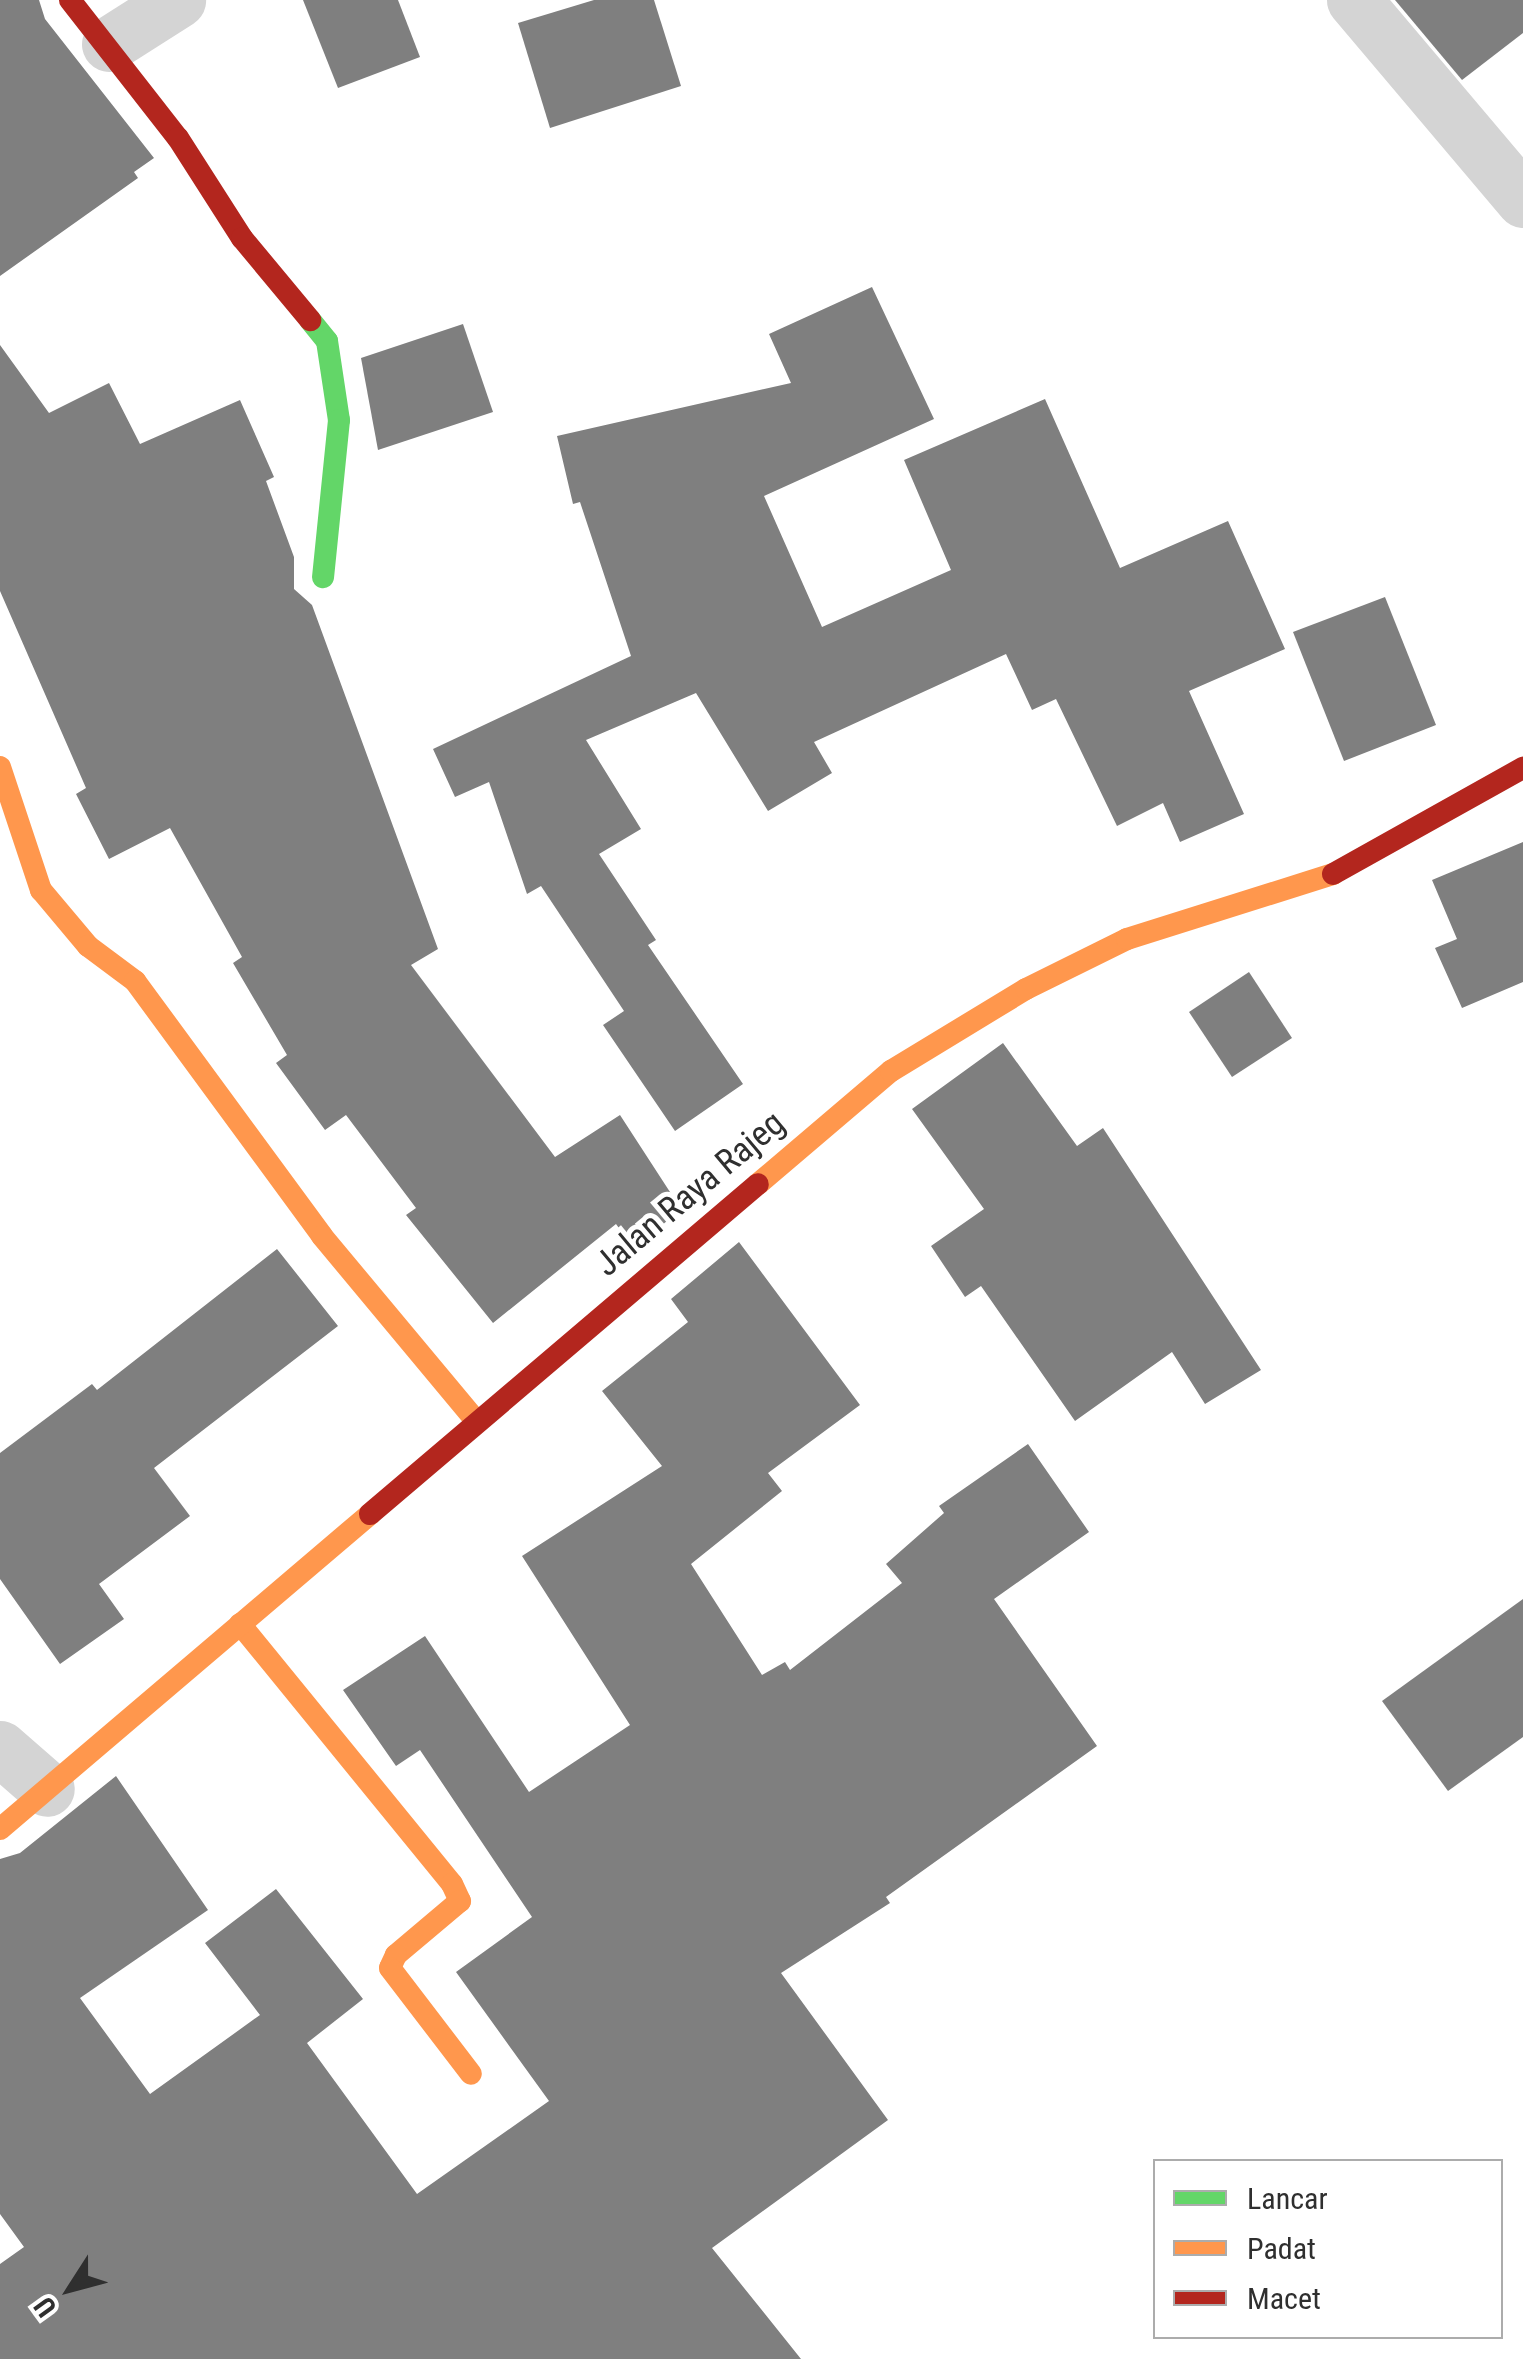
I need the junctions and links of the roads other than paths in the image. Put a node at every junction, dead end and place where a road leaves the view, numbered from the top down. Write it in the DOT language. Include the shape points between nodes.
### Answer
graph roads {
  1 [pos="70,0"];
  2 [pos="178,0"];
  3 [pos="1354,0"];
  4 [pos="109,44"];
  5 [pos="1523,200"];
  6 [pos="323,576"];
  7 [pos="0,767"];
  8 [pos="1523,768"];
  9 [pos="476,1421"];
  10 [pos="240,1624"];
  11 [pos="0,1748"];
  12 [pos="47,1789"];
  13 [pos="0,1830"];
  14 [pos="471,2074"];
  1 -- 4 [label="street"];
  2 -- 4 [label="street"];
  3 -- 5 [label="street"];
  4 -- 6 [label="street" via="242,238 326,341 338,420"];
  7 -- 9 [label="street" via="42,890 88,946 135,980 322,1236"];
  8 -- 9 [label="street, Jalan Raya Rajeg" via="1333,874 1127,939 1026,989 891,1071"];
  9 -- 10 [label="street, Jalan Raya Rajeg"];
  10 -- 12 [label="street, Jalan Raya Rajeg"];
  10 -- 14 [label="street" via="452,1884 460,1901 396,1955 390,1968"];
  11 -- 12 [label="street"];
  12 -- 13 [label="street, Jalan Raya Rajeg"];
}
